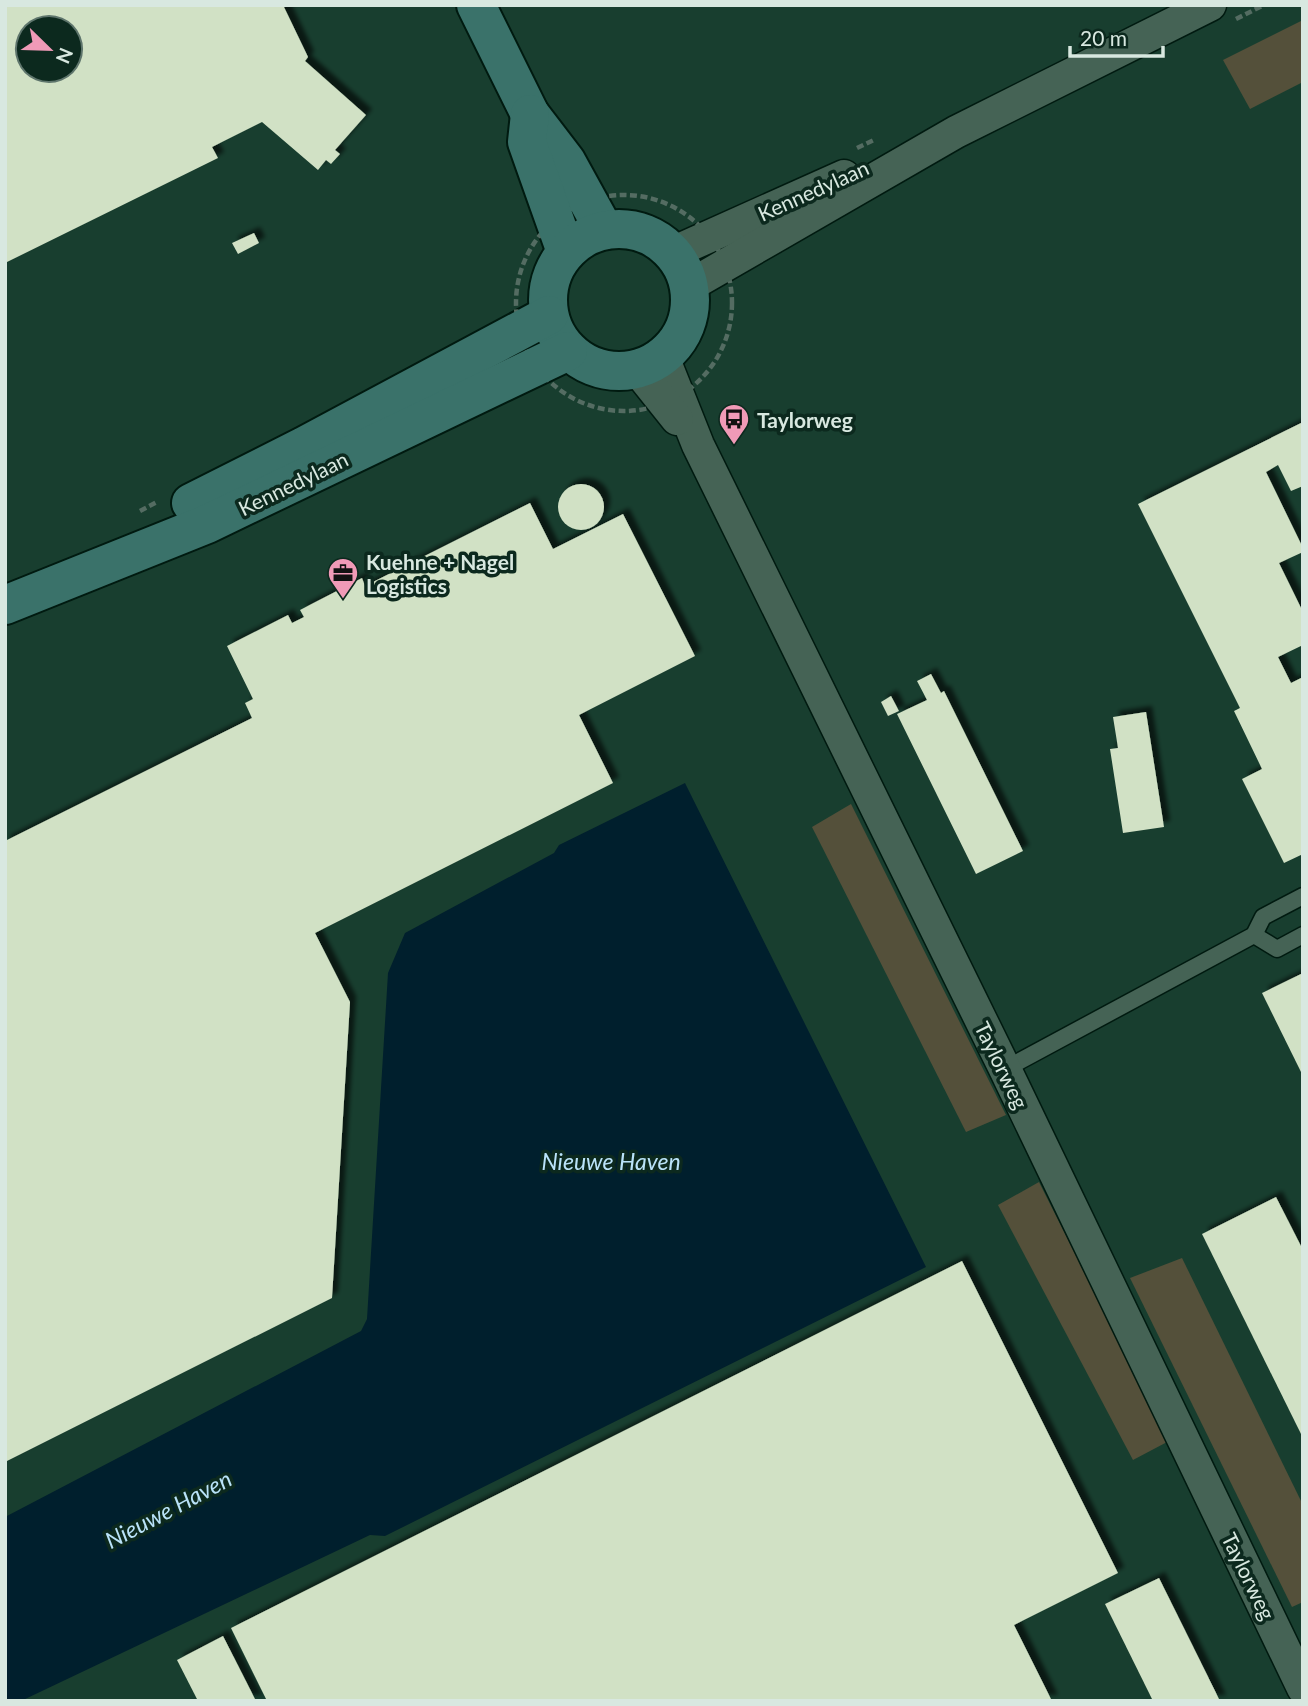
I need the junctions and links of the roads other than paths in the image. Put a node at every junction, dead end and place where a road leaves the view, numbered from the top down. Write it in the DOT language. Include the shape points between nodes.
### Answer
graph roads {
  1 [pos="476,5"];
  2 [pos="1210,5"];
  3 [pos="530,114"];
  4 [pos="956,132"];
  5 [pos="596,215"];
  6 [pos="560,236"];
  7 [pos="681,269"];
  8 [pos="533,323"];
  9 [pos="552,359"];
  10 [pos="650,363"];
  11 [pos="8,603"];
  12 [pos="1303,897"];
  13 [pos="1254,935"];
  14 [pos="1303,935"];
  15 [pos="1005,1069"];
  16 [pos="1303,1688"];
  1 -- 3 [label="street"];
  2 -- 4 [label="street, Kennedylaan"];
  3 -- 5 [label="street" via="566,161"];
  3 -- 6 [label="street" via="527,142"];
  4 -- 7 [label="street, Kennedylaan" via="726,265"];
  4 -- 7 [label="street, Kennedylaan" via="710,236"];
  5 -- 6 [label="street" via="583,238"];
  5 -- 7 [label="street" via="658,240"];
  6 -- 8 [label="street" via="548,292"];
  7 -- 10 [label="street" via="691,302 688,317 674,346"];
  8 -- 9 [label="street" via="555,334"];
  8 -- 11 [label="street, Kennedylaan" via="267,465 64,563"];
  9 -- 10 [label="street" via="619,372"];
  9 -- 11 [label="street, Kennedylaan" via="207,524"];
  10 -- 15 [label="street, Taylorweg" via="698,445"];
  12 -- 13 [label="lane" via="1263,917"];
  13 -- 14 [label="lane" via="1278,948"];
  13 -- 15 [label="lane"];
  15 -- 16 [label="street, Taylorweg"];
}
